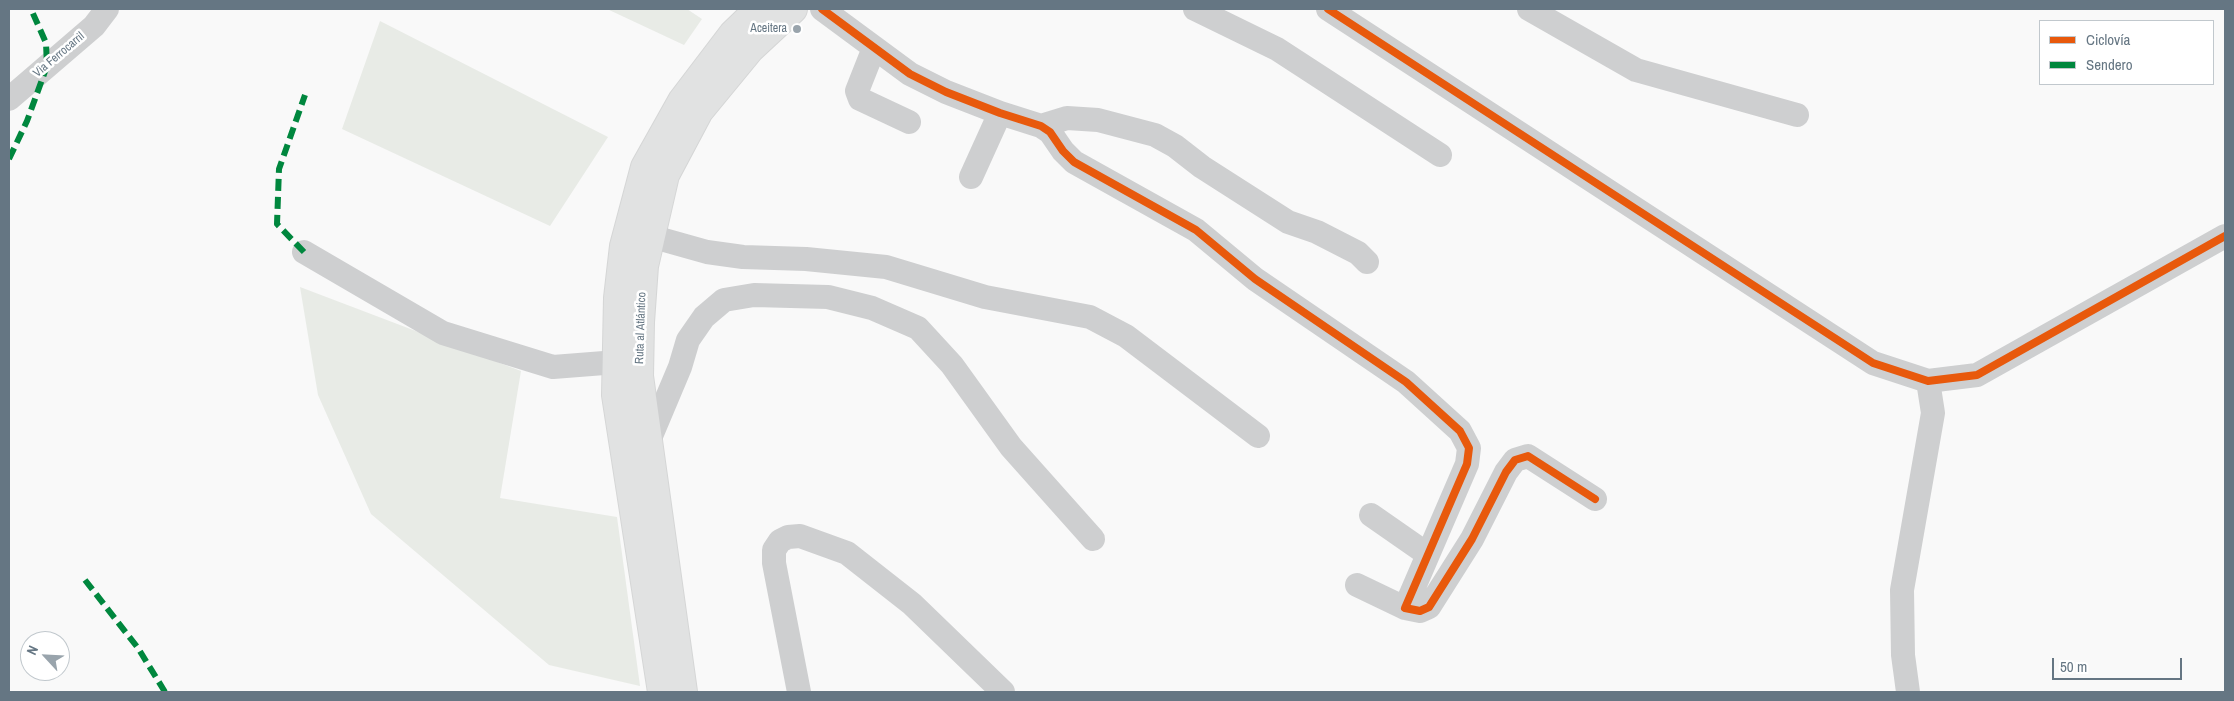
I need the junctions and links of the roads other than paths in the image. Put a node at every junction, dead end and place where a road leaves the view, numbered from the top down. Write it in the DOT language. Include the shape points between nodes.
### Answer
graph roads {
  1 [pos="107,9"];
  2 [pos="759,9"];
  3 [pos="793,9"];
  4 [pos="822,9"];
  5 [pos="1195,9"];
  6 [pos="1328,9"];
  7 [pos="1529,9"];
  8 [pos="874,48"];
  9 [pos="9,99"];
  10 [pos="1000,113"];
  11 [pos="1797,115"];
  12 [pos="909,122"];
  13 [pos="1041,126"];
  14 [pos="1440,155"];
  15 [pos="971,177"];
  16 [pos="650,236"];
  17 [pos="2225,236"];
  18 [pos="304,252"];
  19 [pos="1367,262"];
  20 [pos="617,362"];
  21 [pos="1928,381"];
  22 [pos="1258,436"];
  23 [pos="648,443"];
  24 [pos="1595,499"];
  25 [pos="1371,515"];
  26 [pos="1093,538"];
  27 [pos="1427,554"];
  28 [pos="1357,584"];
  29 [pos="1405,608"];
  30 [pos="662,692"];
  31 [pos="683,692"];
  32 [pos="799,692"];
  33 [pos="1003,692"];
  34 [pos="1908,692"];
  1 -- 9 [label="street, Via Ferrocarril" via="94,26"];
  2 -- 20 [label="highway, Ruta al Atlántico" via="733,34 682,100 645,167 624,246 618,298"];
  3 -- 16 [label="highway, Ruta al Atlántico" via="750,49 699,112 665,175"];
  4 -- 8 [label="street"];
  5 -- 14 [label="street" via="1277,49"];
  6 -- 21 [label="street" via="1873,363"];
  7 -- 11 [label="street" via="1636,70"];
  8 -- 10 [label="street" via="910,74"];
  8 -- 12 [label="street" via="857,91 860,99"];
  10 -- 13 [label="street"];
  10 -- 15 [label="street"];
  13 -- 19 [label="street" via="1067,118 1098,120 1155,135 1288,222 1317,232 1358,253"];
  13 -- 27 [label="street" via="1050,132 1074,162 1196,230 1254,279 1406,382 1460,431 1469,448 1467,464"];
  16 -- 22 [label="street" via="708,252 743,257 886,267 986,297 1090,317 1126,336"];
  16 -- 23 [label="highway, Ruta al Atlántico" via="644,266 639,376"];
  17 -- 21 [label="street" via="1977,375"];
  18 -- 20 [label="street" via="443,333 553,367"];
  20 -- 30 [label="highway, Ruta al Atlántico" via="616,395"];
  21 -- 34 [label="street" via="1933,413 1902,590 1902,655"];
  23 -- 26 [label="street" via="674,383 688,340 704,316 724,300 754,295 828,297 872,308 918,328 952,365 1011,447"];
  23 -- 31 [label="highway, Ruta al Atlántico"];
  24 -- 29 [label="street" via="1528,456 1515,460 1472,539 1429,607 1420,611"];
  25 -- 27 [label="street"];
  27 -- 29 [label="street"];
  28 -- 29 [label="street"];
  32 -- 33 [label="street" via="774,550 780,541 800,536 847,553 912,604"];
}
